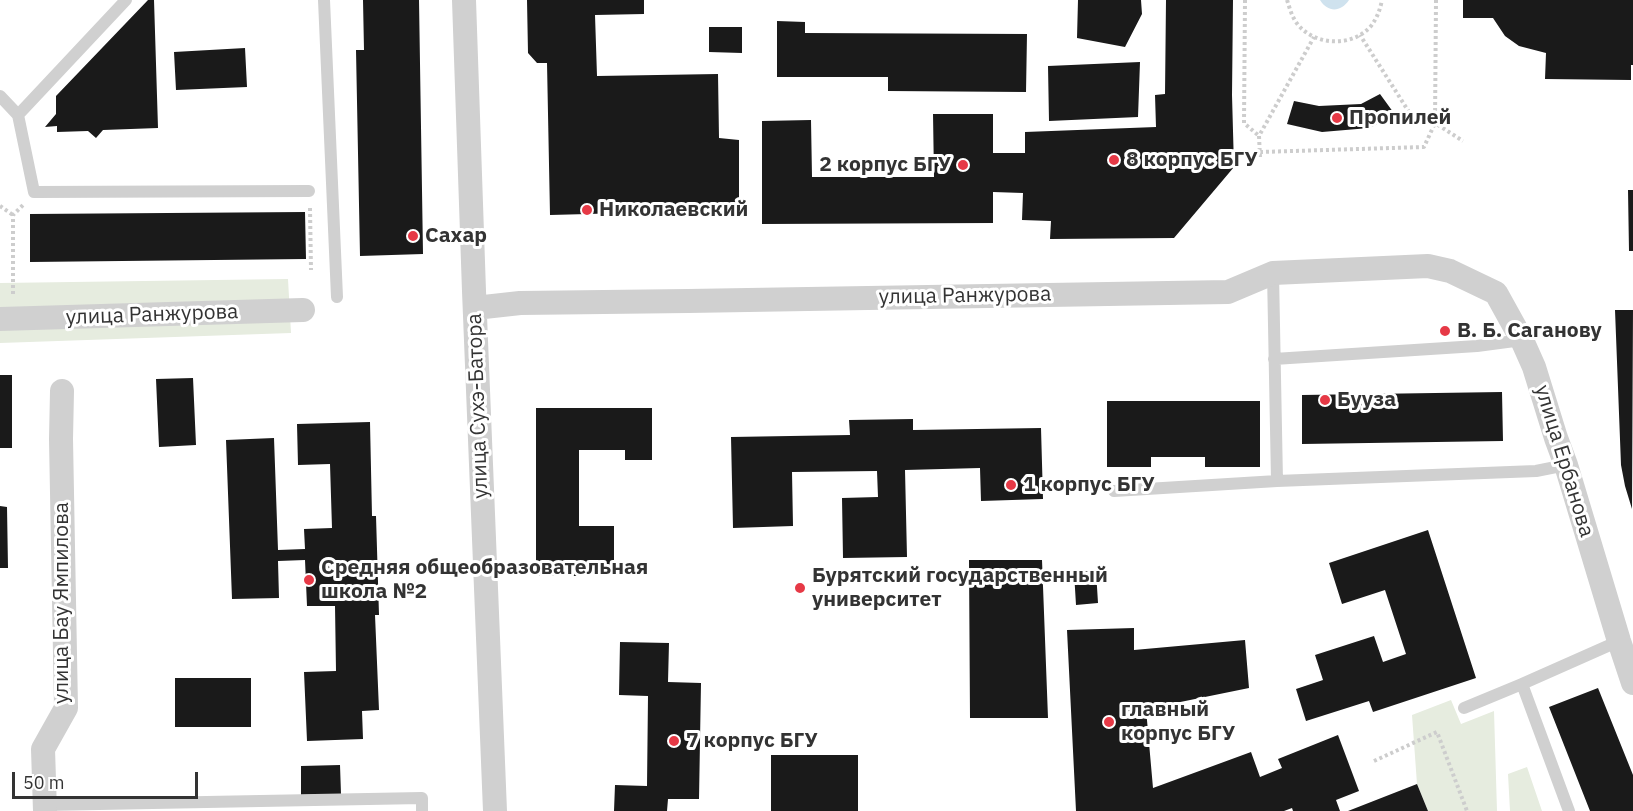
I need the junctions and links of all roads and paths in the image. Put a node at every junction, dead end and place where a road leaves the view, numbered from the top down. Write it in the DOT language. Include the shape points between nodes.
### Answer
graph roads {
  1 [pos="126,0"];
  2 [pos="324,0"];
  3 [pos="464,0"];
  4 [pos="1245,0"];
  5 [pos="1287,0"];
  6 [pos="1382,0"];
  7 [pos="1436,0"];
  8 [pos="1360,35"];
  9 [pos="1314,37"];
  10 [pos="0,96"];
  11 [pos="18,115"];
  12 [pos="1434,123"];
  13 [pos="1259,136"];
  14 [pos="1463,141"];
  15 [pos="309,191"];
  16 [pos="34,192"];
  17 [pos="0,206"];
  18 [pos="13,215"];
  19 [pos="311,270"];
  20 [pos="1450,271"];
  21 [pos="1273,273"];
  22 [pos="338,297"];
  23 [pos="475,308"];
  24 [pos="303,310"];
  25 [pos="7,319"];
  26 [pos="1522,340"];
  27 [pos="1274,359"];
  28 [pos="62,391"];
  29 [pos="1566,465"];
  30 [pos="1276,481"];
  31 [pos="1114,491"];
  32 [pos="1619,641"];
  33 [pos="1632,677"];
  34 [pos="1522,684"];
  35 [pos="1464,708"];
  36 [pos="1374,760"];
  37 [pos="45,808"];
  38 [pos="422,811"];
  39 [pos="495,811"];
  40 [pos="1467,811"];
  41 [pos="1569,811"];
  1 -- 11 [label="lane"];
  2 -- 22 [label="lane"];
  3 -- 23 [label="street, улица Сухэ-Батора"];
  4 -- 13 [label="path" via="1244,123"];
  5 -- 9 [label="path" via="1299,26"];
  6 -- 8 [label="path" via="1379,14"];
  7 -- 12 [label="path"];
  8 -- 9 [label="path" via="1340,42"];
  8 -- 12 [label="path" via="1416,123"];
  9 -- 13 [label="path"];
  10 -- 11 [label="lane"];
  11 -- 16 [label="lane"];
  12 -- 13 [label="path" via="1424,147 1260,154"];
  12 -- 14 [label="path"];
  15 -- 16 [label="lane"];
  15 -- 19 [label="path"];
  16 -- 18 [label="path"];
  17 -- 18 [label="path"];
  18 -- 25 [label="path"];
  20 -- 21 [label="street, улица Ранжурова" via="1428,266"];
  20 -- 26 [label="street, улица Ербанова" via="1496,293"];
  21 -- 23 [label="street, улица Ранжурова" via="1228,292 520,303"];
  21 -- 27 [label="lane"];
  23 -- 39 [label="street, улица Сухэ-Батора"];
  24 -- 25 [label="street, улица Ранжурова"];
  26 -- 27 [label="lane"];
  26 -- 29 [label="street, улица Ербанова"];
  27 -- 30 [label="lane"];
  28 -- 37 [label="street, улица Бау Ямпилова" via="66,708 43,749"];
  29 -- 30 [label="lane" via="1536,471"];
  29 -- 32 [label="street, улица Ербанова"];
  30 -- 31 [label="lane"];
  32 -- 33 [label="street, улица Ербанова"];
  32 -- 34 [label="lane"];
  34 -- 35 [label="lane"];
  34 -- 41 [label="lane"];
  36 -- 40 [label="path" via="1437,732"];
  37 -- 38 [label="lane" via="422,798"];
}
